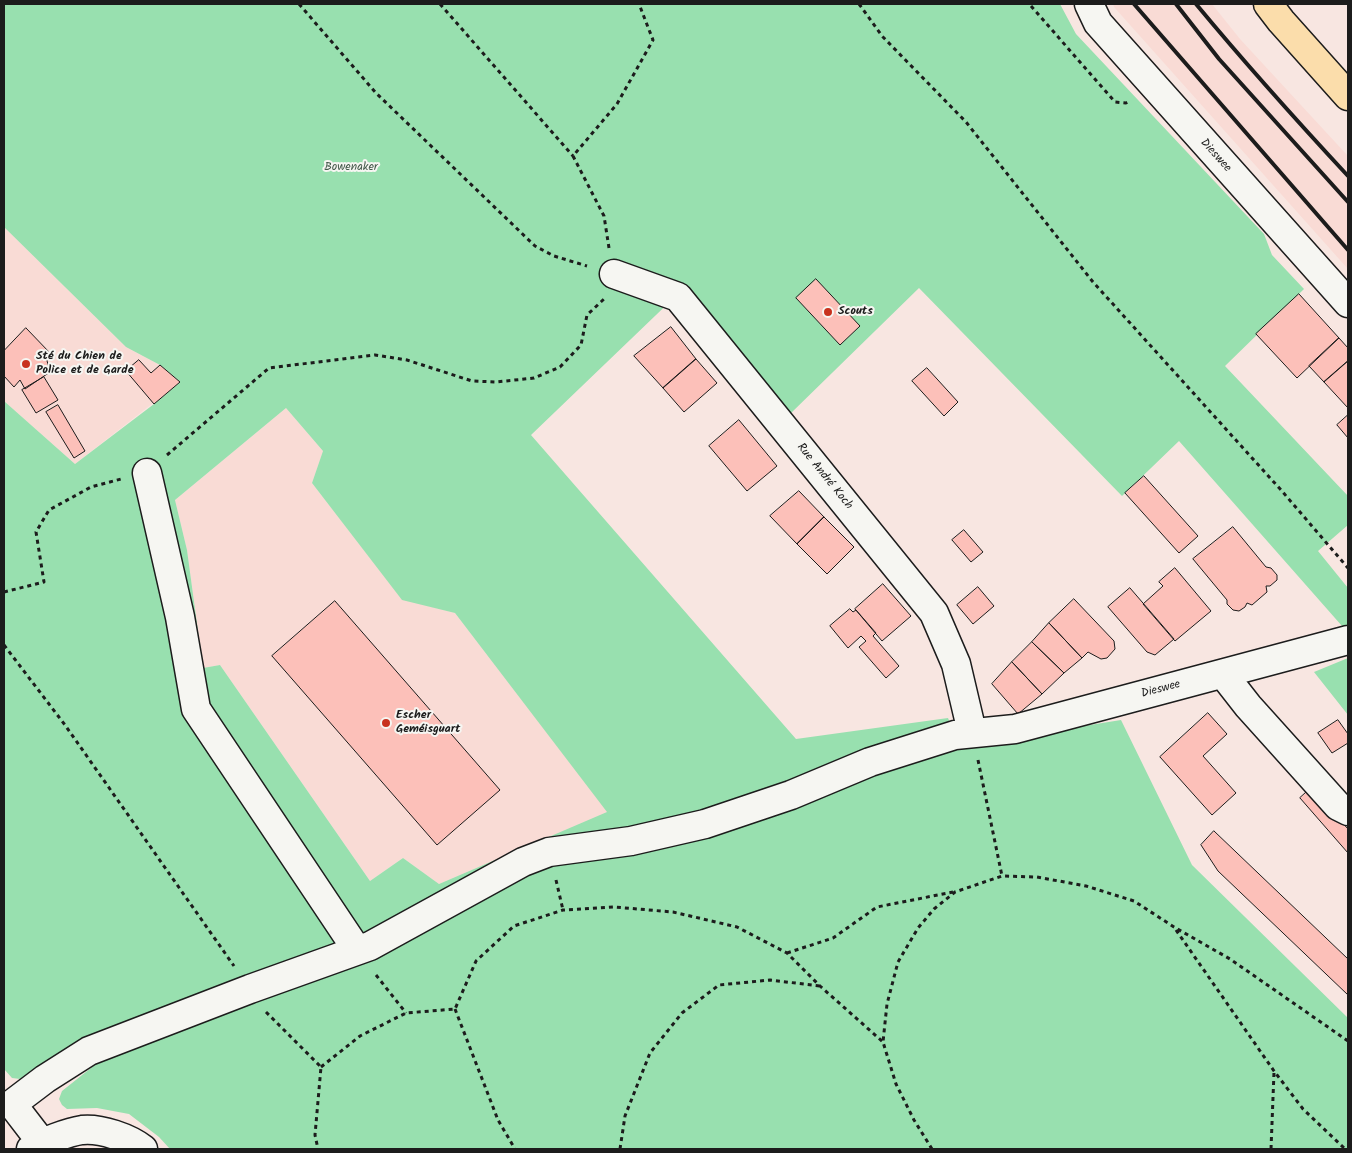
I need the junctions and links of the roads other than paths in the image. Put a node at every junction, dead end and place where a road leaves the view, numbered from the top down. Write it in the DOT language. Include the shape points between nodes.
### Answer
graph roads {
  1 [pos="1089,4"];
  2 [pos="1268,4"];
  3 [pos="1348,96"];
  4 [pos="614,274"];
  5 [pos="1348,303"];
  6 [pos="147,473"];
  7 [pos="1348,640"];
  8 [pos="1223,674"];
  9 [pos="972,732"];
  10 [pos="1348,811"];
  11 [pos="357,950"];
  12 [pos="36,1146"];
  13 [pos="144,1149"];
  1 -- 5 [label="street, Dieswee" via="1098,23"];
  2 -- 3 [label="main road"];
  4 -- 9 [label="street, Rue André Koch" via="678,297 934,612 956,664"];
  6 -- 11 [label="street" via="180,617 196,709"];
  7 -- 8 [label="street, Dieswee"];
  8 -- 9 [label="street, Dieswee" via="1015,728"];
  8 -- 10 [label="street" via="1338,806"];
  9 -- 11 [label="street, Dieswee" via="870,762 791,795 706,824 631,841 549,852 523,862 370,946"];
  11 -- 12 [label="street, Dieswee" via="89,1052 12,1104"];
  12 -- 13 [label="street" via="82,1130 110,1132"];
}
